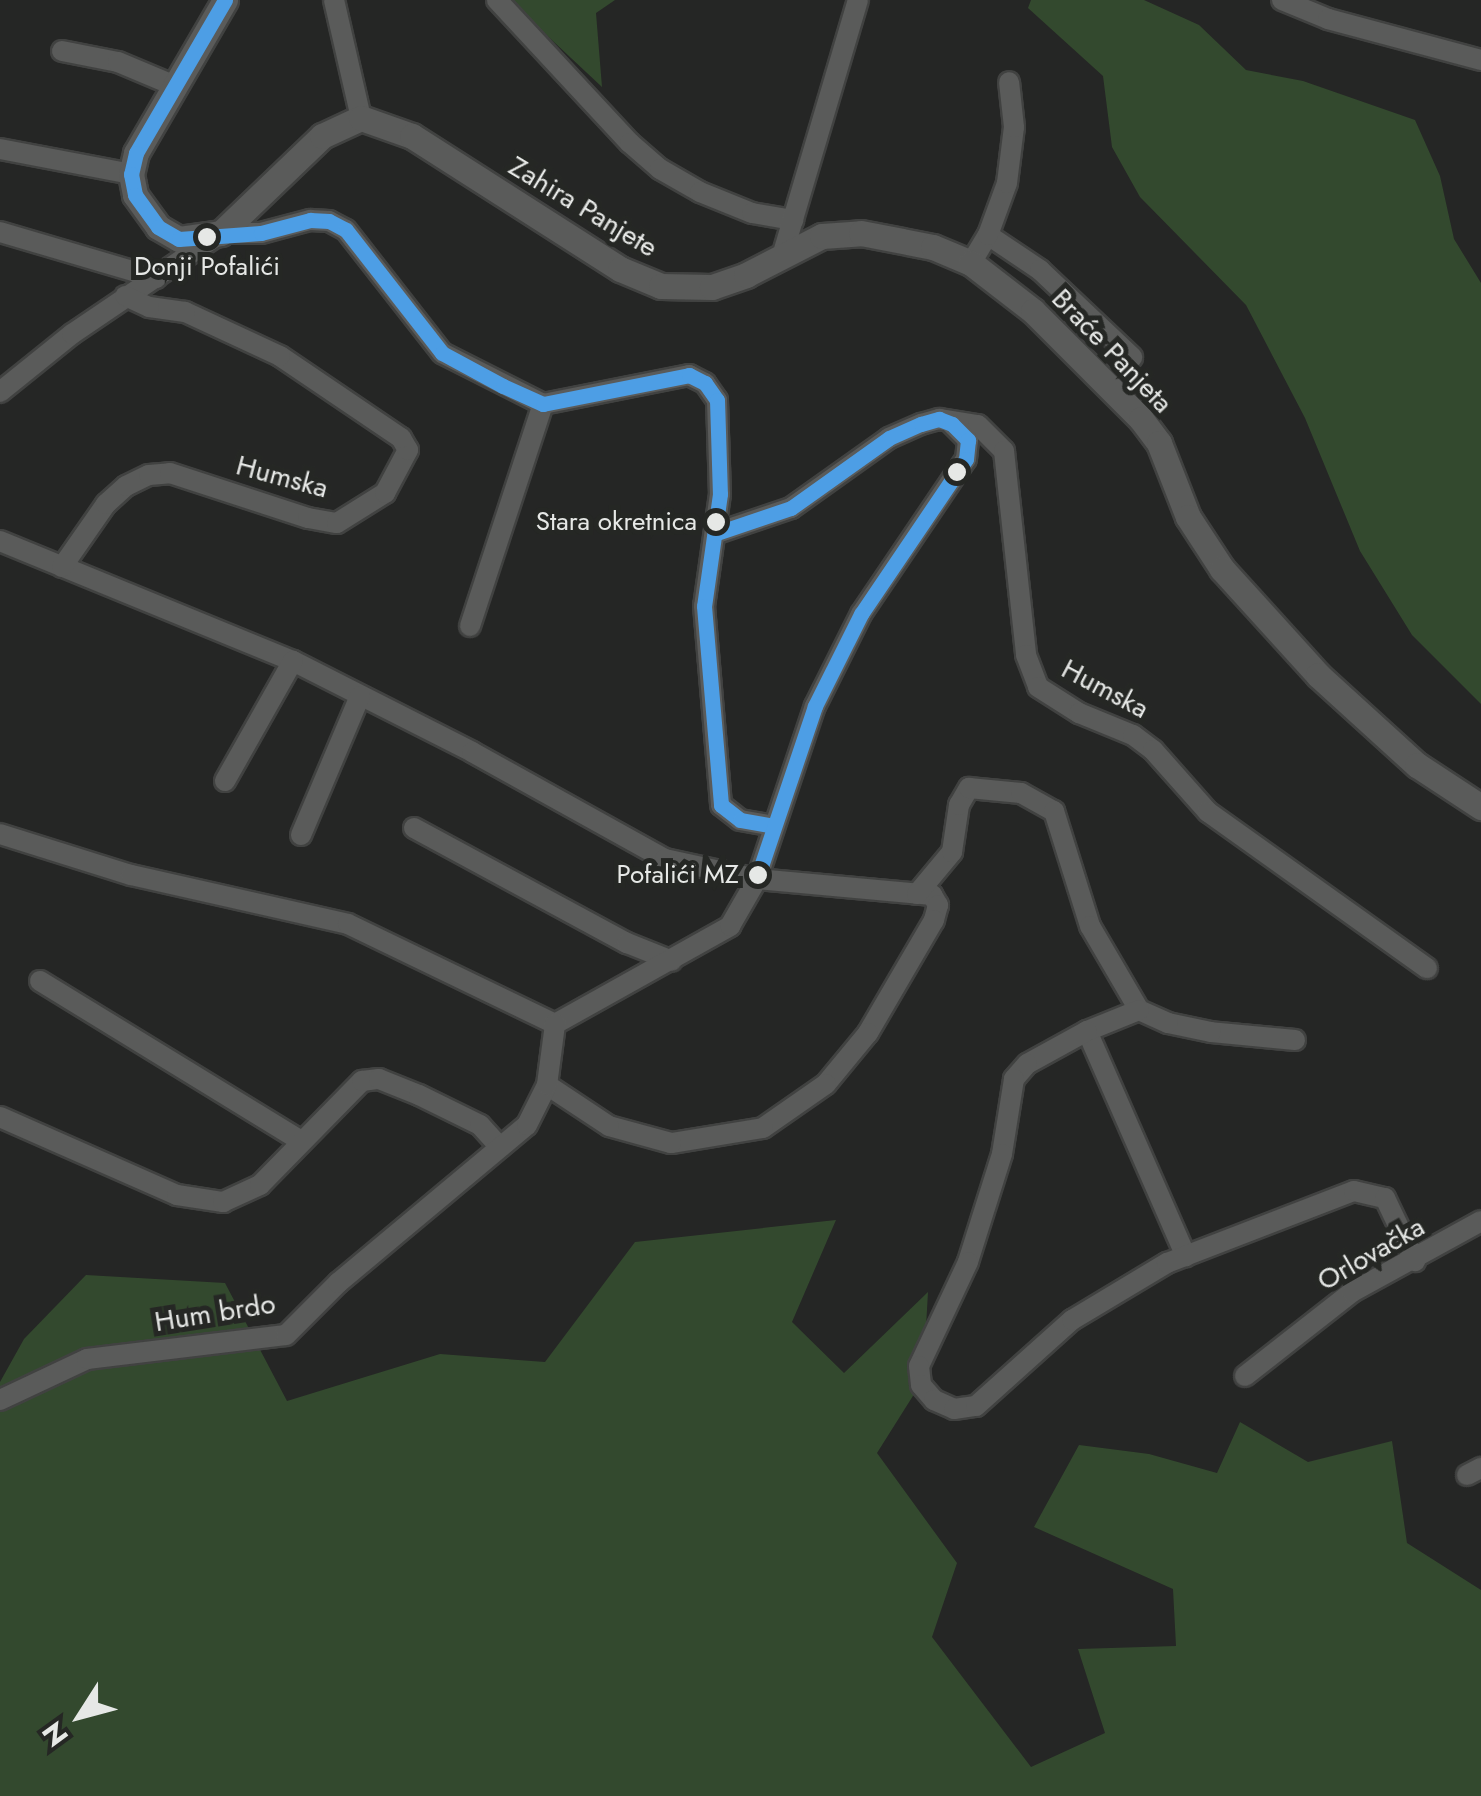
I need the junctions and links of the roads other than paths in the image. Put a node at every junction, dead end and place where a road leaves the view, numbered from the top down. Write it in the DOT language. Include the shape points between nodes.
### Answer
graph roads {
  1 [pos="225,0"];
  2 [pos="334,0"];
  3 [pos="497,0"];
  4 [pos="858,0"];
  5 [pos="1282,0"];
  6 [pos="62,52"];
  7 [pos="1481,60"];
  8 [pos="1009,82"];
  9 [pos="175,86"];
  10 [pos="361,118"];
  11 [pos="0,149"];
  12 [pos="131,174"];
  13 [pos="792,220"];
  14 [pos="0,232"];
  15 [pos="221,233"];
  16 [pos="988,235"];
  17 [pos="783,253"];
  18 [pos="971,263"];
  19 [pos="156,278"];
  20 [pos="125,296"];
  21 [pos="1132,357"];
  22 [pos="0,392"];
  23 [pos="543,404"];
  24 [pos="952,424"];
  25 [pos="717,532"];
  26 [pos="3,550"];
  27 [pos="62,567"];
  28 [pos="470,626"];
  29 [pos="293,662"];
  30 [pos="360,696"];
  31 [pos="224,780"];
  32 [pos="1481,807"];
  33 [pos="773,826"];
  34 [pos="414,828"];
  35 [pos="0,834"];
  36 [pos="301,835"];
  37 [pos="757,880"];
  38 [pos="918,894"];
  39 [pos="672,961"];
  40 [pos="1426,968"];
  41 [pos="40,981"];
  42 [pos="1139,1010"];
  43 [pos="555,1024"];
  44 [pos="1087,1030"];
  45 [pos="1295,1040"];
  46 [pos="546,1086"];
  47 [pos="0,1117"];
  48 [pos="301,1141"];
  49 [pos="500,1147"];
  50 [pos="1481,1221"];
  51 [pos="1186,1256"];
  52 [pos="1416,1261"];
  53 [pos="1245,1376"];
  54 [pos="0,1400"];
  1 -- 9 [label="street"];
  2 -- 10 [label="street"];
  3 -- 13 [label="street" via="660,169 752,213"];
  4 -- 13 [label="street"];
  5 -- 7 [label="street"];
  6 -- 9 [label="street" via="118,62"];
  8 -- 16 [label="street" via="1014,126 1007,182"];
  9 -- 12 [label="street"];
  10 -- 15 [label="street" via="322,136"];
  10 -- 17 [label="street, Zahira Panjete" via="412,136 620,269 660,286 712,286 746,276"];
  11 -- 12 [label="street"];
  12 -- 15 [label="street" via="141,209 158,228 179,238"];
  13 -- 17 [label="street"];
  14 -- 19 [label="street"];
  15 -- 19 [label="street"];
  15 -- 23 [label="street" via="310,220 346,230 442,353"];
  16 -- 18 [label="street"];
  16 -- 21 [label="street" via="1040,270"];
  17 -- 18 [label="street, Zahira Panjete" via="822,236 861,233 933,247"];
  18 -- 32 [label="street, Braće Panjeta" via="1033,311 1141,419 1159,443 1188,517 1222,568 1318,675 1417,765"];
  19 -- 20 [label="street"];
  20 -- 22 [label="street"];
  20 -- 27 [label="street, Humska" via="185,312 280,356 401,438 408,450 385,493 337,523 170,474 149,476 106,504"];
  23 -- 25 [label="street" via="689,374 705,383 716,400"];
  23 -- 28 [label="street"];
  24 -- 25 [label="street" via="939,419 889,438 790,508"];
  24 -- 33 [label="street" via="968,440 966,459 861,614 815,706"];
  24 -- 40 [label="street, Humska" via="978,425 1004,451 1026,655 1038,687 1133,735 1208,812"];
  25 -- 33 [label="street" via="704,606 721,805 740,820"];
  26 -- 27 [label="street"];
  27 -- 29 [label="street"];
  29 -- 30 [label="street"];
  29 -- 31 [label="street"];
  30 -- 36 [label="street"];
  30 -- 37 [label="street" via="665,859"];
  33 -- 37 [label="street"];
  34 -- 39 [label="street" via="627,944"];
  35 -- 43 [label="street" via="131,875 348,924"];
  37 -- 38 [label="street"];
  37 -- 39 [label="street" via="730,926"];
  38 -- 42 [label="street" via="952,852 959,805 970,788 1021,793 1054,811 1090,926"];
  38 -- 46 [label="street" via="932,895 938,906 934,920 868,1033 826,1084 763,1128 671,1143 609,1126"];
  39 -- 43 [label="street"];
  41 -- 48 [label="street"];
  42 -- 44 [label="street"];
  42 -- 45 [label="street" via="1211,1032"];
  43 -- 46 [label="street, Hum brdo"];
  44 -- 51 [label="street"];
  44 -- 51 [label="street" via="1026,1064 1014,1079 1002,1154 968,1262 919,1366 921,1385 954,1409 976,1406 1072,1320"];
  46 -- 49 [label="street, Hum brdo" via="527,1125"];
  47 -- 48 [label="street" via="178,1195 223,1202 260,1185"];
  48 -- 49 [label="street" via="344,1094 362,1080 379,1079 480,1125"];
  49 -- 54 [label="street, Hum brdo" via="286,1335 87,1359"];
  50 -- 52 [label="street, Orlovačka"];
  51 -- 52 [label="street" via="1354,1191 1384,1198"];
  52 -- 53 [label="street, Orlovačka" via="1352,1292"];
}
